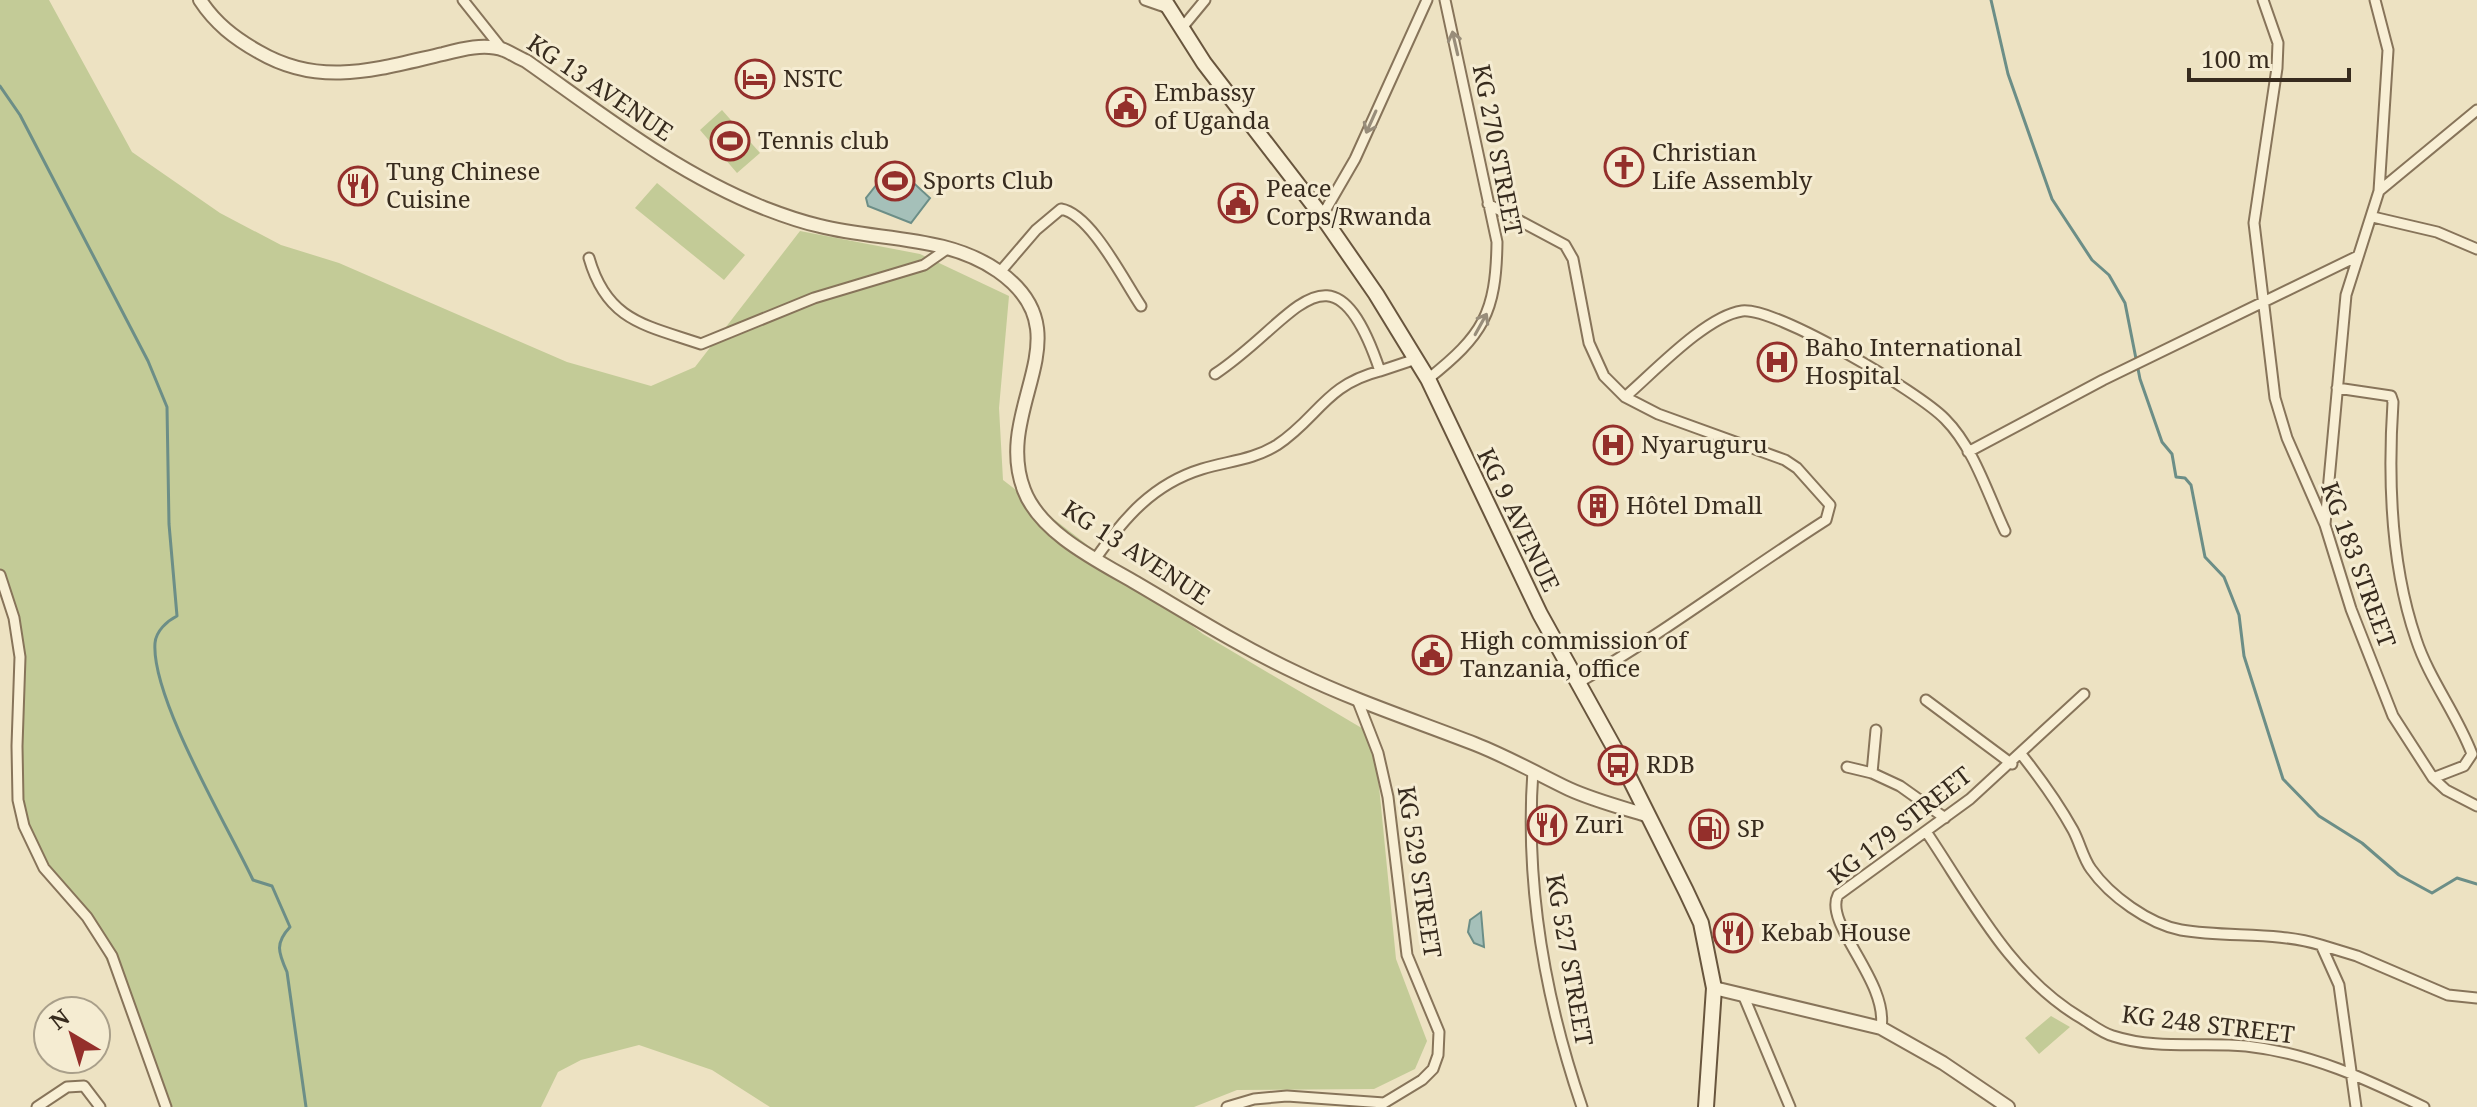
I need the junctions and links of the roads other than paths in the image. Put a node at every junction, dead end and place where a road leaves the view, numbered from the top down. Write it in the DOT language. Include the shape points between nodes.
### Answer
graph roads {
  1 [pos="200,0"];
  2 [pos="463,0"];
  3 [pos="1145,0"];
  4 [pos="1205,0"];
  5 [pos="1427,0"];
  6 [pos="1445,0"];
  7 [pos="2263,0"];
  8 [pos="2375,0"];
  9 [pos="1167,4"];
  10 [pos="1181,29"];
  11 [pos="502,49"];
  12 [pos="2477,110"];
  13 [pos="2379,191"];
  14 [pos="1488,204"];
  15 [pos="1322,216"];
  16 [pos="2373,217"];
  17 [pos="947,249"];
  18 [pos="2477,249"];
  19 [pos="2358,256"];
  20 [pos="589,258"];
  21 [pos="1000,272"];
  22 [pos="2262,305"];
  23 [pos="1141,306"];
  24 [pos="1416,359"];
  25 [pos="1380,371"];
  26 [pos="1215,374"];
  27 [pos="1428,379"];
  28 [pos="2337,388"];
  29 [pos="1625,397"];
  30 [pos="1968,452"];
  31 [pos="2325,525"];
  32 [pos="2005,531"];
  33 [pos="1096,558"];
  34 [pos="0,575"];
  35 [pos="1578,683"];
  36 [pos="2084,694"];
  37 [pos="1357,699"];
  38 [pos="1926,700"];
  39 [pos="1876,730"];
  40 [pos="2021,754"];
  41 [pos="2012,764"];
  42 [pos="1847,767"];
  43 [pos="1533,770"];
  44 [pos="1872,773"];
  45 [pos="2433,778"];
  46 [pos="2477,806"];
  47 [pos="1646,815"];
  48 [pos="1945,818"];
  49 [pos="1927,833"];
  50 [pos="2321,945"];
  51 [pos="1714,988"];
  52 [pos="1744,997"];
  53 [pos="2477,998"];
  54 [pos="1881,1028"];
  55 [pos="2350,1071"];
  56 [pos="1384,1105"];
  57 [pos="37,1107"];
  58 [pos="100,1107"];
  59 [pos="166,1107"];
  60 [pos="1227,1107"];
  61 [pos="1582,1107"];
  62 [pos="1706,1107"];
  63 [pos="1790,1107"];
  64 [pos="2008,1107"];
  65 [pos="2356,1107"];
  66 [pos="2424,1107"];
  1 -- 11 [label="street, KG 13 AVENUE" via="213,21 244,44 296,69 356,72 463,49"];
  2 -- 11 [label="street"];
  3 -- 9 [label="street"];
  4 -- 10 [label="street"];
  5 -- 15 [label="street, one-way" via="1355,159"];
  14 -- 6 [label="street, KG 270 STREET, one-way"];
  7 -- 22 [label="street, KG 183 STREET" via="2278,43 2254,223"];
  8 -- 13 [label="street" via="2388,50"];
  9 -- 10 [label="main road, KG 9 AVENUE"];
  10 -- 15 [label="main road, KG 9 AVENUE"];
  11 -- 17 [label="street, KG 13 AVENUE" via="655,154 746,200 821,227"];
  12 -- 13 [label="street"];
  13 -- 16 [label="street"];
  27 -- 14 [label="street, KG 270 STREET, one-way" via="1466,349 1486,319 1496,279 1497,242"];
  14 -- 29 [label="street" via="1565,245 1573,259 1595,359"];
  15 -- 24 [label="main road, KG 9 AVENUE"];
  16 -- 18 [label="street" via="2437,232"];
  16 -- 19 [label="street"];
  17 -- 20 [label="street" via="924,265 814,298 701,344 624,314 597,286"];
  17 -- 21 [label="street, KG 13 AVENUE"];
  19 -- 22 [label="street"];
  19 -- 28 [label="street" via="2346,295"];
  21 -- 23 [label="street" via="1048,217 1068,210 1093,235"];
  21 -- 33 [label="street, KG 13 AVENUE" via="1024,297 1039,326 1017,440 1024,492 1042,518"];
  22 -- 30 [label="street" via="2103,380"];
  22 -- 31 [label="street, KG 183 STREET" via="2283,425"];
  24 -- 25 [label="street"];
  24 -- 27 [label="main road, KG 9 AVENUE"];
  25 -- 26 [label="street" via="1355,311 1331,294 1301,303"];
  25 -- 33 [label="street" via="1342,386 1281,442 1260,454 1171,481 1129,515"];
  27 -- 35 [label="main road, KG 9 AVENUE"];
  28 -- 31 [label="street"];
  28 -- 45 [label="street" via="2381,392 2393,402 2392,491 2408,611 2416,641 2472,754 2464,766"];
  29 -- 30 [label="street" via="1715,322 1757,311 1793,325 1923,399 1946,419"];
  29 -- 35 [label="street" via="1785,460 1825,496 1831,514"];
  30 -- 32 [label="street"];
  31 -- 45 [label="street, KG 183 STREET" via="2393,716"];
  33 -- 37 [label="street, KG 13 AVENUE" via="1230,639"];
  34 -- 59 [label="street" via="20,657 18,800 24,826 44,868 87,917 112,956"];
  35 -- 47 [label="main road, KG 9 AVENUE"];
  36 -- 40 [label="street, KG 179 STREET"];
  37 -- 43 [label="street, KG 13 AVENUE"];
  37 -- 56 [label="street, KG 529 STREET" via="1388,797 1407,955 1441,1041 1433,1069"];
  38 -- 41 [label="street"];
  39 -- 44 [label="street"];
  40 -- 41 [label="street, KG 179 STREET"];
  40 -- 50 [label="street" via="2074,832 2091,870 2125,904 2158,924 2182,930 2283,936"];
  41 -- 48 [label="street, KG 179 STREET"];
  42 -- 44 [label="street"];
  43 -- 47 [label="street, KG 13 AVENUE" via="1571,790"];
  43 -- 61 [label="street, KG 527 STREET" via="1533,884 1539,935"];
  44 -- 48 [label="street"];
  45 -- 46 [label="street, KG 183 STREET"];
  47 -- 51 [label="main road, KG 9 AVENUE" via="1701,923"];
  48 -- 49 [label="street, KG 179 STREET"];
  49 -- 54 [label="street, KG 179 STREET" via="1834,903 1880,997"];
  49 -- 55 [label="street, KG 248 STREET" via="2015,966 2062,1007 2111,1036 2150,1044 2286,1051"];
  50 -- 53 [label="street" via="2448,995"];
  50 -- 55 [label="street" via="2339,985"];
  51 -- 52 [label="street"];
  51 -- 62 [label="main road, KG 9 AVENUE"];
  52 -- 54 [label="street"];
  52 -- 63 [label="street"];
  54 -- 64 [label="street"];
  55 -- 65 [label="street"];
  55 -- 66 [label="street, KG 248 STREET"];
  56 -- 60 [label="street, KG 529 STREET" via="1287,1096"];
  57 -- 58 [label="street" via="74,1085 84,1086"];
}
